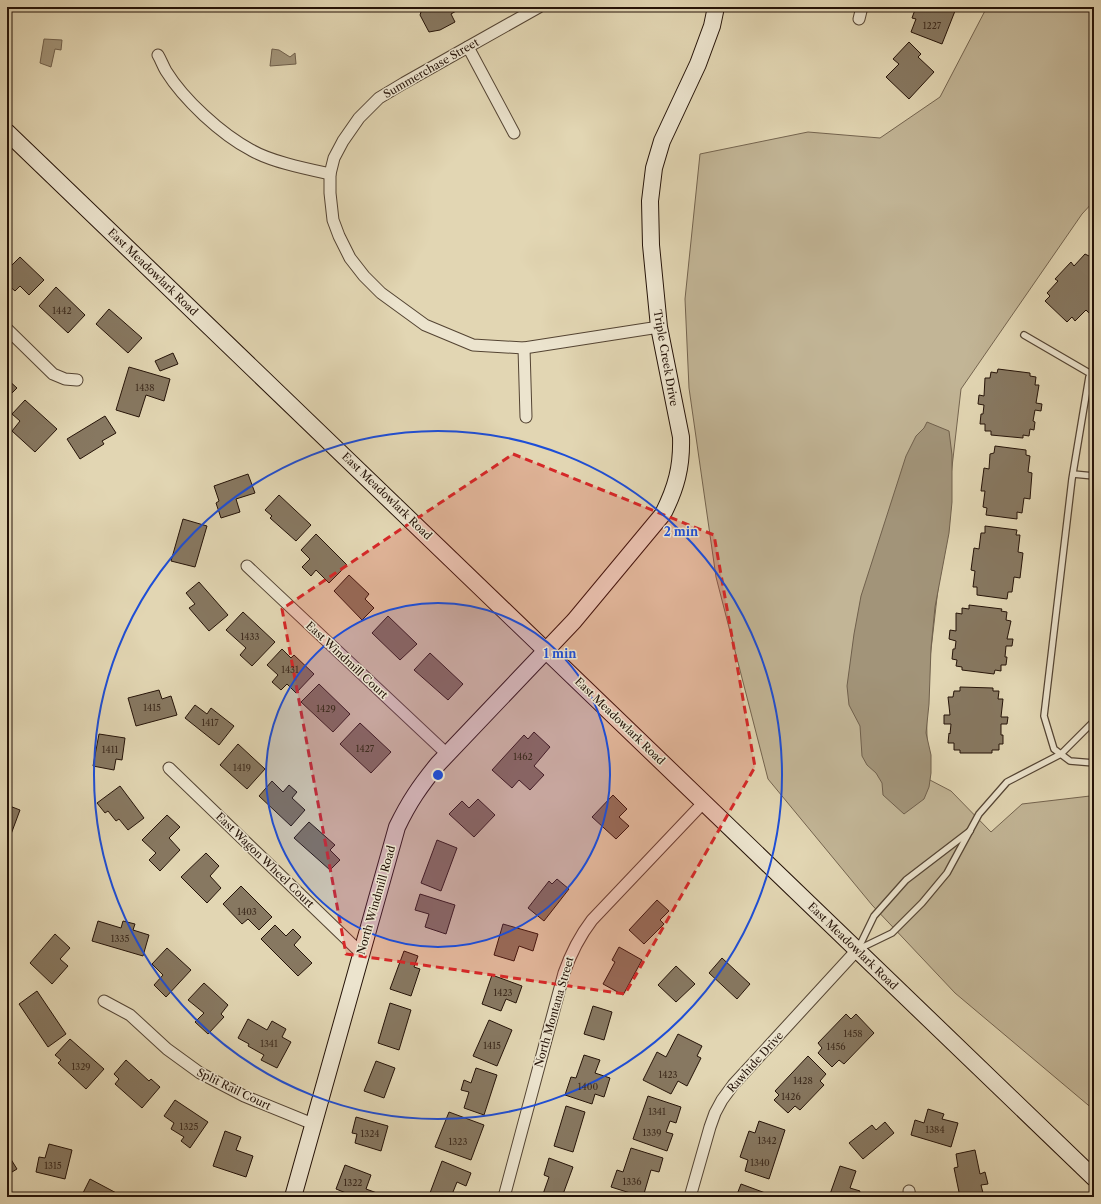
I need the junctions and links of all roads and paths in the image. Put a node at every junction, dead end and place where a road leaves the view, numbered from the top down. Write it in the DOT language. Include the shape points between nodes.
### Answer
graph roads {
  1 [pos="539,7"];
  2 [pos="716,7"];
  3 [pos="862,7"];
  4 [pos="859,19"];
  5 [pos="468,47"];
  6 [pos="158,55"];
  7 [pos="7,132"];
  8 [pos="514,133"];
  9 [pos="330,174"];
  10 [pos="659,327"];
  11 [pos="7,329"];
  12 [pos="1024,336"];
  13 [pos="524,348"];
  14 [pos="1092,372"];
  15 [pos="77,380"];
  16 [pos="526,417"];
  17 [pos="1073,474"];
  18 [pos="1094,476"];
  19 [pos="247,566"];
  20 [pos="546,650"];
  21 [pos="1094,721"];
  22 [pos="447,754"];
  23 [pos="1061,754"];
  24 [pos="1094,763"];
  25 [pos="169,768"];
  26 [pos="704,802"];
  27 [pos="972,829"];
  28 [pos="857,950"];
  29 [pos="361,953"];
  30 [pos="104,1001"];
  31 [pos="313,1124"];
  32 [pos="1094,1178"];
  33 [pos="292,1197"];
  34 [pos="504,1197"];
  35 [pos="690,1197"];
  1 -- 5 [label="street, Summerchase Street"];
  2 -- 10 [label="main road, Triple Creek Drive" via="698,64 662,141 654,168 650,201 651,245"];
  3 -- 4 [label="street"];
  5 -- 8 [label="street"];
  5 -- 9 [label="street, Summerchase Street" via="379,98 358,118 342,141"];
  6 -- 9 [label="street" via="166,71 193,105 220,129 252,151 295,166"];
  7 -- 20 [label="main road, East Meadowlark Road"];
  9 -- 13 [label="street, Summerchase Street" via="333,220 338,236 350,258 380,293 425,325 473,345"];
  10 -- 13 [label="street, Summerchase Street"];
  10 -- 20 [label="main road, Triple Creek Drive" via="680,437 679,474 672,497 663,514 574,621"];
  11 -- 15 [label="street" via="53,374"];
  12 -- 14 [label="lane"];
  13 -- 16 [label="street"];
  14 -- 17 [label="lane" via="1088,377"];
  17 -- 18 [label="lane"];
  17 -- 23 [label="lane" via="1044,716 1054,749"];
  19 -- 22 [label="street, East Windmill Court"];
  20 -- 22 [label="main road, North Windmill Road"];
  20 -- 26 [label="main road, East Meadowlark Road"];
  21 -- 23 [label="lane"];
  22 -- 29 [label="main road, North Windmill Road" via="419,787 397,827"];
  23 -- 24 [label="lane" via="1070,761"];
  23 -- 27 [label="lane" via="1007,782 979,814"];
  25 -- 29 [label="street, East Wagon Wheel Court"];
  26 -- 28 [label="main road, East Meadowlark Road"];
  26 -- 34 [label="street, North Montana Street" via="592,920 572,950"];
  27 -- 28 [label="lane" via="906,880 874,916"];
  27 -- 28 [label="lane" via="947,873 922,903 892,933"];
  28 -- 32 [label="main road, East Meadowlark Road"];
  28 -- 35 [label="street, Rawhide Drive" via="722,1100 710,1127"];
  29 -- 31 [label="main road, North Windmill Road"];
  30 -- 31 [label="street, Split Rail Court" via="130,1015 167,1049 200,1073 244,1096"];
  31 -- 33 [label="main road, North Windmill Road"];
}
